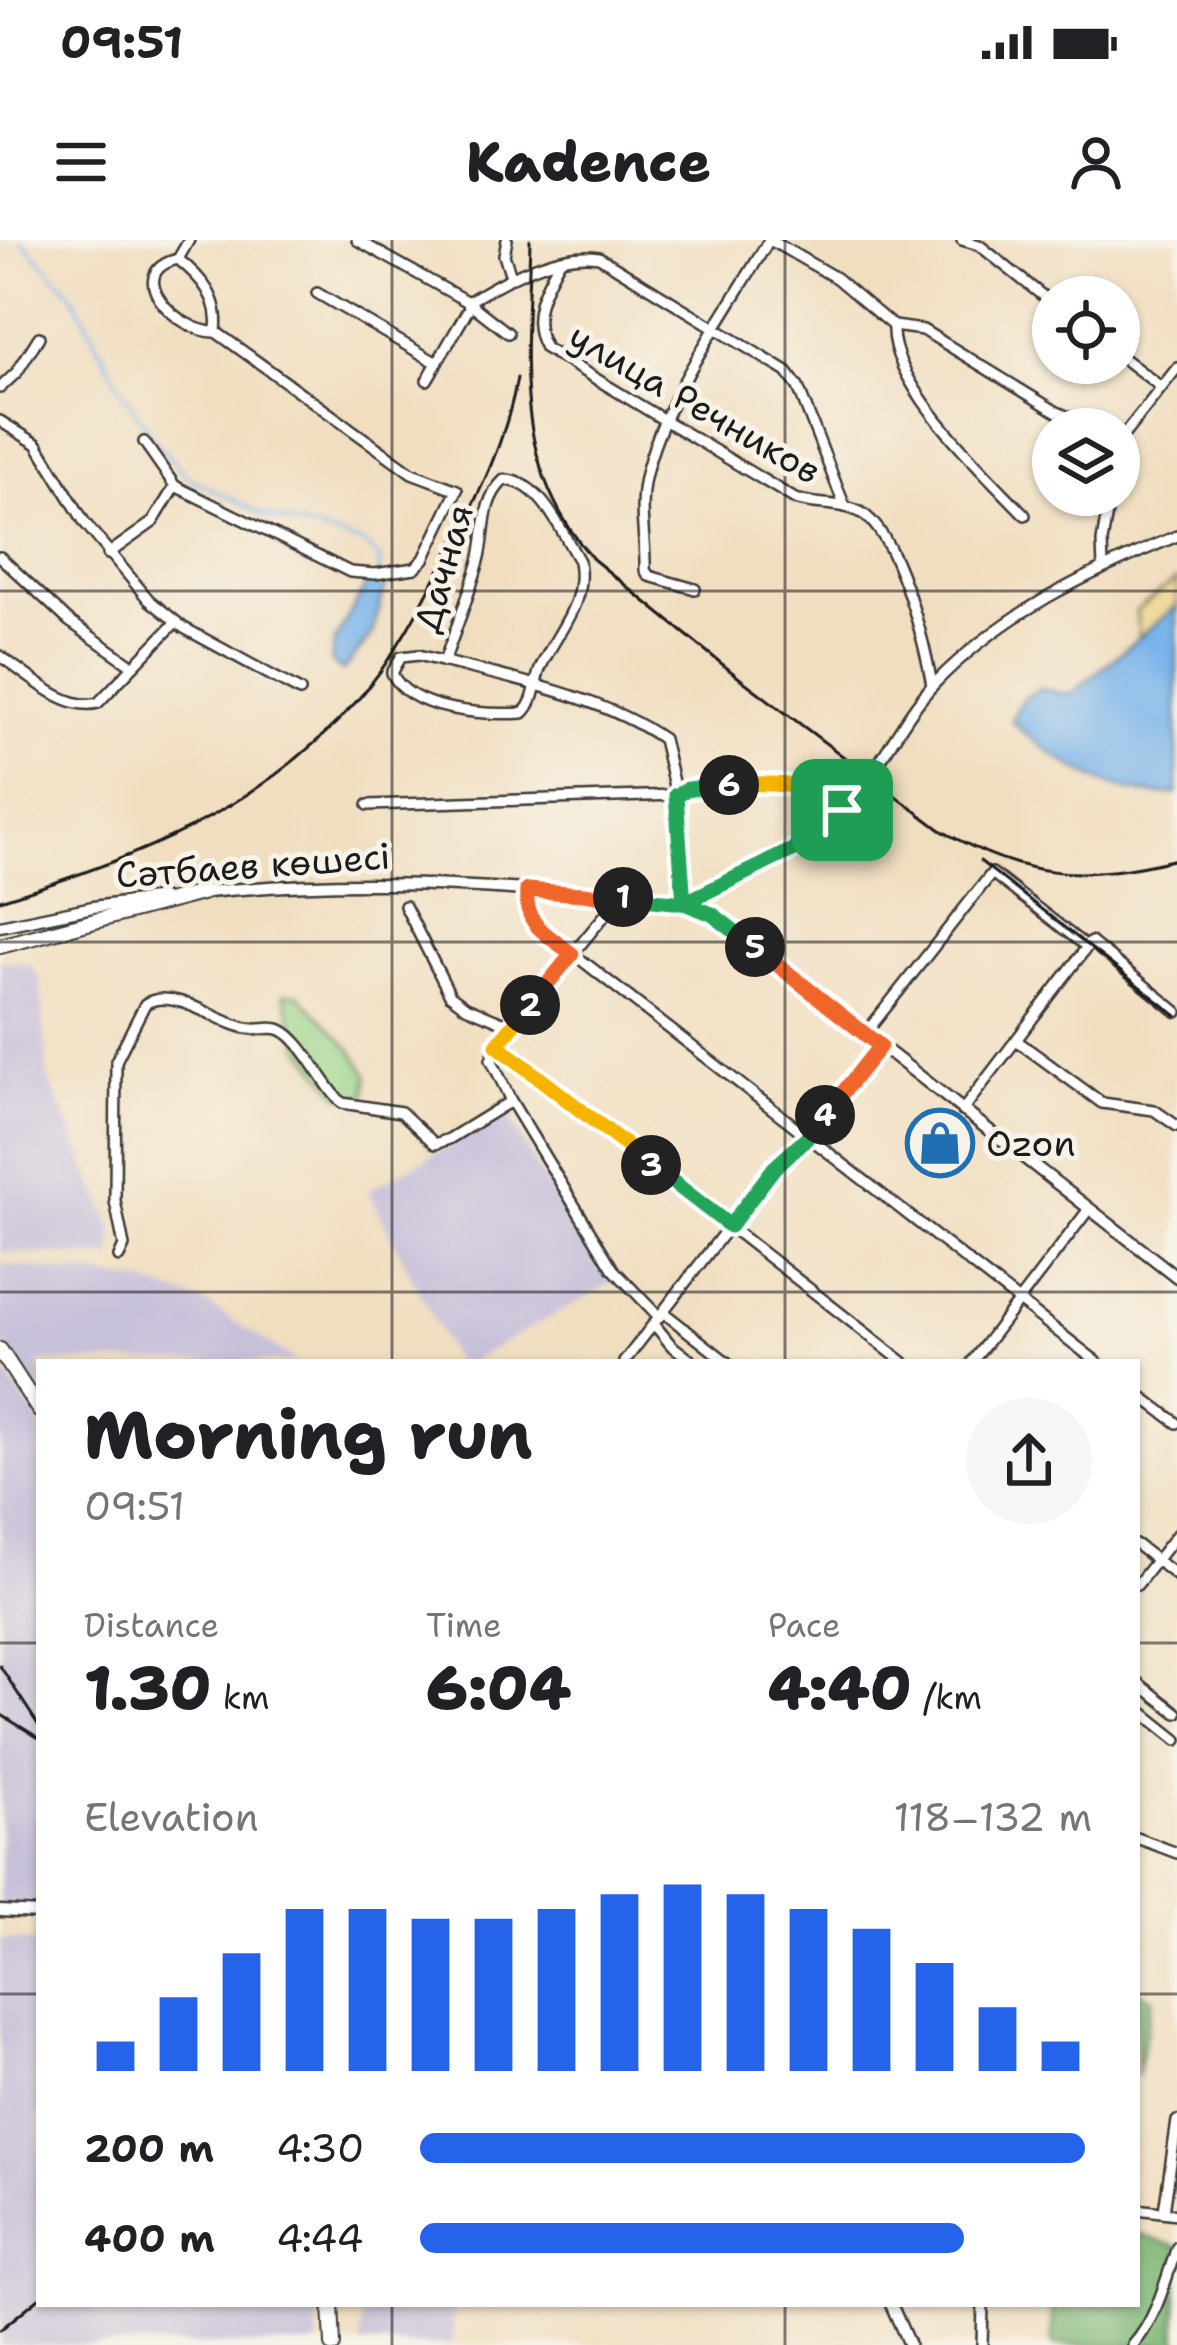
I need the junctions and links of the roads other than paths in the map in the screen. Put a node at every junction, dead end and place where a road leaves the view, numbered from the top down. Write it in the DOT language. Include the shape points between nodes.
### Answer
graph roads {
  1 [pos="189,240"];
  2 [pos="357,240"];
  3 [pos="507,240"];
  4 [pos="769,240"];
  5 [pos="962,240"];
  6 [pos="178,259"];
  7 [pos="559,262"];
  8 [pos="512,276"];
  9 [pos="1032,287"];
  10 [pos="317,293"];
  11 [pos="468,302"];
  12 [pos="893,326"];
  13 [pos="717,329"];
  14 [pos="215,332"];
  15 [pos="508,332"];
  16 [pos="39,337"];
  17 [pos="437,363"];
  18 [pos="1177,368"];
  19 [pos="1140,371"];
  20 [pos="428,380"];
  21 [pos="1162,387"];
  22 [pos="0,388"];
  23 [pos="1050,408"];
  24 [pos="1140,415"];
  25 [pos="663,420"];
  26 [pos="0,421"];
  27 [pos="144,442"];
  28 [pos="175,486"];
  29 [pos="845,507"];
  30 [pos="1025,515"];
  31 [pos="1106,516"];
  32 [pos="1177,536"];
  33 [pos="108,554"];
  34 [pos="0,557"];
  35 [pos="1103,567"];
  36 [pos="695,589"];
  37 [pos="176,623"];
  38 [pos="0,656"];
  39 [pos="444,662"];
  40 [pos="133,666"];
  41 [pos="535,686"];
  42 [pos="932,686"];
  43 [pos="300,691"];
  44 [pos="676,795"];
  45 [pos="368,805"];
  46 [pos="842,810"];
  47 [pos="527,890"];
  48 [pos="205,892"];
  49 [pos="620,897"];
  50 [pos="684,903"];
  51 [pos="405,906"];
  52 [pos="0,926"];
  53 [pos="0,946"];
  54 [pos="1087,947"];
  55 [pos="572,954"];
  56 [pos="1177,1012"];
  57 [pos="512,1026"];
  58 [pos="865,1034"];
  59 [pos="1017,1041"];
  60 [pos="497,1045"];
  61 [pos="880,1046"];
  62 [pos="511,1102"];
  63 [pos="962,1111"];
  64 [pos="1177,1126"];
  65 [pos="806,1139"];
  66 [pos="1089,1209"];
  67 [pos="730,1226"];
  68 [pos="119,1258"];
  69 [pos="1177,1277"];
  70 [pos="1018,1302"];
  71 [pos="659,1318"];
  72 [pos="0,1350"];
  73 [pos="626,1359"];
  74 [pos="689,1359"];
  75 [pos="722,1359"];
  76 [pos="899,1359"];
  77 [pos="974,1359"];
  78 [pos="1092,1359"];
  79 [pos="1140,1395"];
  80 [pos="36,1405"];
  81 [pos="1177,1424"];
  82 [pos="1177,1534"];
  83 [pos="1140,1547"];
  84 [pos="1156,1560"];
  85 [pos="1177,1576"];
  86 [pos="1140,1581"];
  87 [pos="1140,1684"];
  88 [pos="1140,1710"];
  89 [pos="1177,1714"];
  90 [pos="1177,1740"];
  91 [pos="1140,1839"];
  92 [pos="1177,1853"];
  93 [pos="0,1911"];
  94 [pos="36,1913"];
  95 [pos="1177,2121"];
  96 [pos="1140,2209"];
  97 [pos="1164,2211"];
  98 [pos="1177,2214"];
  99 [pos="1177,2248"];
  100 [pos="331,2307"];
  101 [pos="892,2307"];
  102 [pos="983,2307"];
  103 [pos="333,2345"];
  104 [pos="909,2345"];
  105 [pos="982,2345"];
  106 [pos="1133,2345"];
  1 -- 6 [label="street"];
  2 -- 11 [label="street"];
  3 -- 8 [label="street"];
  4 -- 12 [label="street" via="836,278"];
  4 -- 13 [label="street"];
  5 -- 9 [label="street"];
  6 -- 14 [label="street" via="207,287"];
  6 -- 14 [label="street" via="155,275 158,298 188,327"];
  7 -- 8 [label="street"];
  7 -- 13 [label="street" via="598,257"];
  7 -- 25 [label="street, улица Речников" via="537,320 545,348"];
  8 -- 11 [label="street"];
  10 -- 17 [label="street"];
  11 -- 15 [label="street"];
  11 -- 17 [label="street"];
  12 -- 23 [label="street" via="923,330"];
  12 -- 30 [label="street" via="894,348 940,426"];
  13 -- 25 [label="street"];
  13 -- 29 [label="street" via="798,387"];
  14 -- 28 [label="street" via="412,473 458,490 424,559 401,573 375,574 330,565"];
  16 -- 22 [label="street"];
  17 -- 20 [label="street"];
  18 -- 21 [label="street"];
  19 -- 21 [label="street"];
  21 -- 24 [label="street"];
  25 -- 29 [label="street, улица Речников" via="795,499"];
  25 -- 36 [label="street" via="644,479 645,571"];
  26 -- 33 [label="street" via="38,444"];
  27 -- 28 [label="street"];
  28 -- 33 [label="street" via="153,522"];
  29 -- 42 [label="street, улица Речников" via="871,518 895,560 926,640"];
  31 -- 35 [label="street"];
  32 -- 35 [label="street"];
  33 -- 37 [label="street"];
  34 -- 40 [label="street"];
  35 -- 42 [label="street" via="1006,622"];
  37 -- 40 [label="street"];
  37 -- 43 [label="street"];
  38 -- 40 [label="street" via="86,706"];
  39 -- 41 [label="street"];
  39 -- 41 [label="street, Дачная" via="410,654 392,673 398,685 459,713 523,713"];
  39 -- 41 [label="street, Дачная" via="494,492 513,479 534,491 581,572 571,617"];
  41 -- 44 [label="street" via="636,719 663,739"];
  42 -- 46 [label="street"];
  44 -- 45 [label="street"];
  44 -- 46 [label="street" via="764,782 827,794"];
  44 -- 50 [label="street"];
  46 -- 50 [label="street" via="819,837"];
  47 -- 48 [label="main road, Сәтбаев көшесі" via="354,881"];
  47 -- 49 [label="main road, Сәтбаев көшесі"];
  47 -- 55 [label="street" via="530,920"];
  48 -- 52 [label="main road, Сәтбаев көшесі"];
  48 -- 53 [label="highway"];
  49 -- 50 [label="main road, Сәтбаев көшесі"];
  49 -- 55 [label="street"];
  50 -- 58 [label="main road, Сәтбаев көшесі" via="712,914"];
  51 -- 57 [label="street" via="450,995"];
  54 -- 56 [label="street" via="1091,942"];
  54 -- 58 [label="street" via="992,873"];
  54 -- 59 [label="street"];
  55 -- 57 [label="street"];
  55 -- 65 [label="street"];
  57 -- 60 [label="street"];
  58 -- 61 [label="main road, Сәтбаев көшесі"];
  59 -- 63 [label="street"];
  59 -- 64 [label="street" via="1086,1095 1154,1110"];
  60 -- 62 [label="street" via="493,1069"];
  60 -- 67 [label="street"];
  61 -- 63 [label="main road, Сәтбаев көшесі"];
  61 -- 65 [label="street"];
  62 -- 68 [label="street" via="435,1144 401,1112 342,1103 278,1028 247,1028 153,999 116,1061"];
  62 -- 71 [label="street" via="613,1269"];
  63 -- 66 [label="main road, Сәтбаев көшесі"];
  65 -- 67 [label="street"];
  65 -- 70 [label="street"];
  66 -- 69 [label="main road, Сәтбаев көшесі"];
  66 -- 70 [label="street"];
  67 -- 71 [label="street"];
  67 -- 76 [label="street"];
  70 -- 77 [label="street"];
  70 -- 78 [label="street"];
  71 -- 73 [label="street"];
  71 -- 74 [label="street" via="671,1345"];
  71 -- 75 [label="street"];
  72 -- 80 [label="highway"];
  79 -- 81 [label="street"];
  82 -- 84 [label="street"];
  83 -- 84 [label="street"];
  84 -- 85 [label="street"];
  84 -- 86 [label="street"];
  87 -- 89 [label="street"];
  88 -- 90 [label="street"];
  91 -- 92 [label="street"];
  93 -- 94 [label="main road"];
  95 -- 97 [label="street"];
  96 -- 97 [label="street"];
  97 -- 98 [label="street"];
  99 -- 106 [label="street"];
  100 -- 103 [label="highway"];
  101 -- 104 [label="main road"];
  102 -- 105 [label="street"];
}
